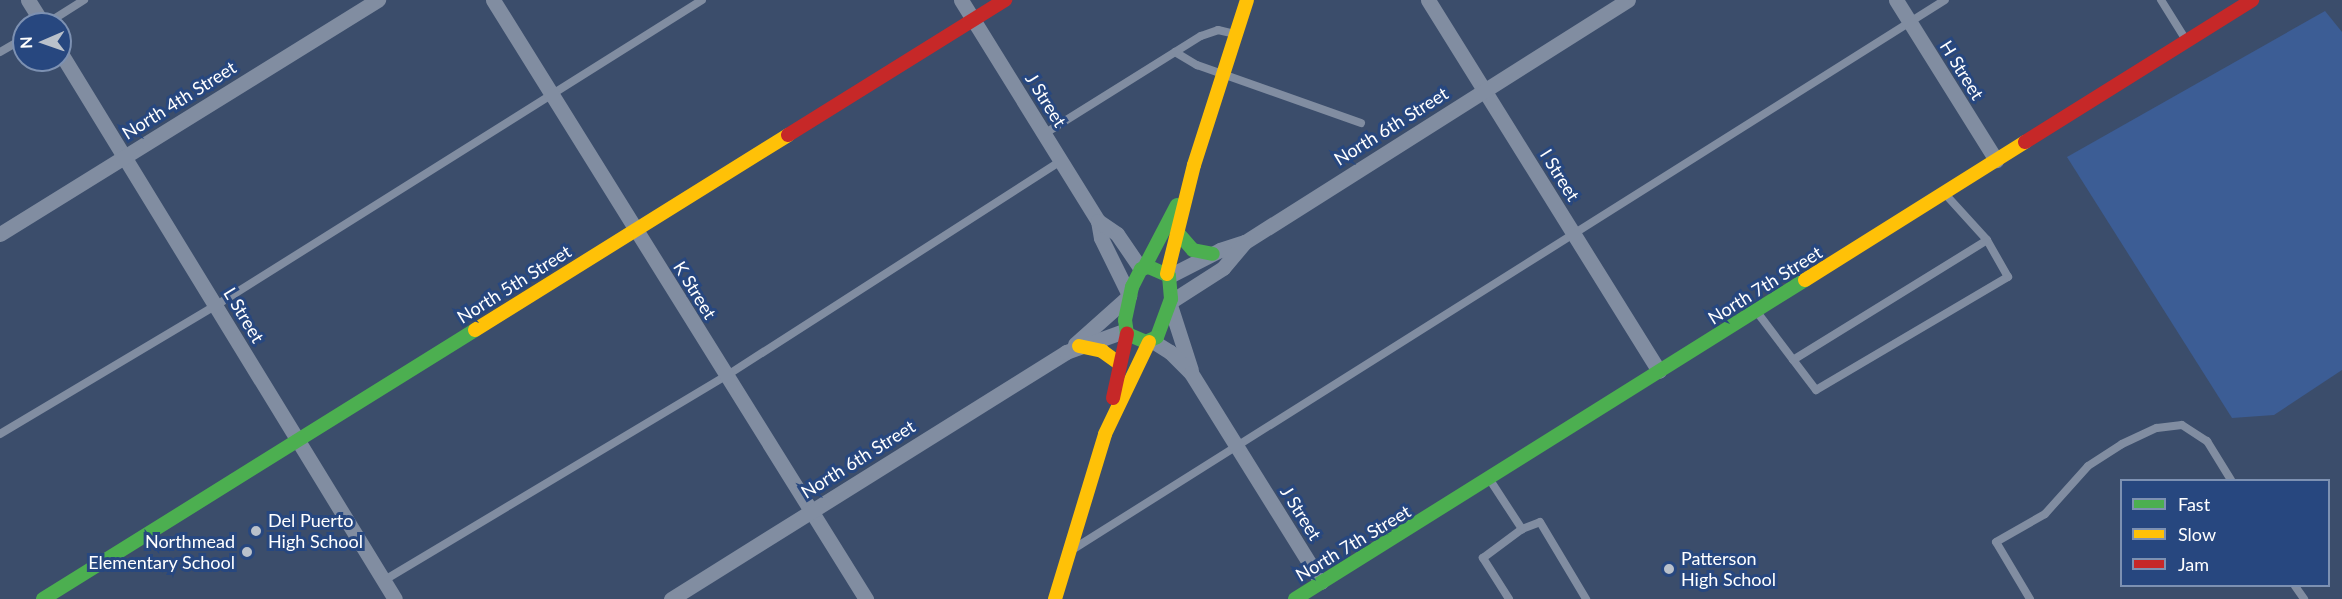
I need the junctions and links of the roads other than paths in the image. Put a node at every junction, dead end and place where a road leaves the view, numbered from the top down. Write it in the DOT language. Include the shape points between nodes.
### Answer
graph roads {
  1 [pos="84,0"];
  2 [pos="378,0"];
  3 [pos="493,0"];
  4 [pos="702,0"];
  5 [pos="961,0"];
  6 [pos="1005,0"];
  7 [pos="1247,0"];
  8 [pos="1428,0"];
  9 [pos="1628,0"];
  10 [pos="1896,0"];
  11 [pos="1945,0"];
  12 [pos="2161,0"];
  13 [pos="2252,0"];
  14 [pos="64,12"];
  15 [pos="973,20"];
  16 [pos="1910,22"];
  17 [pos="1236,34"];
  18 [pos="2187,41"];
  19 [pos="1175,52"];
  20 [pos="72,71"];
  21 [pos="1222,74"];
  22 [pos="1484,90"];
  23 [pos="550,93"];
  24 [pos="1361,123"];
  25 [pos="1044,134"];
  26 [pos="125,157"];
  27 [pos="1996,160"];
  28 [pos="1061,161"];
  29 [pos="1194,165"];
  30 [pos="1944,193"];
  31 [pos="1098,221"];
  32 [pos="635,230"];
  33 [pos="0,234"];
  34 [pos="1179,234"];
  35 [pos="1574,234"];
  36 [pos="1987,240"];
  37 [pos="1245,242"];
  38 [pos="1213,254"];
  39 [pos="1142,268"];
  40 [pos="1168,275"];
  41 [pos="1129,295"];
  42 [pos="1170,304"];
  43 [pos="215,306"];
  44 [pos="1757,312"];
  45 [pos="1126,332"];
  46 [pos="1151,342"];
  47 [pos="1073,349"];
  48 [pos="1793,360"];
  49 [pos="1120,364"];
  50 [pos="1659,371"];
  51 [pos="1191,373"];
  52 [pos="726,376"];
  53 [pos="0,434"];
  54 [pos="1105,434"];
  55 [pos="298,441"];
  56 [pos="1237,446"];
  57 [pos="2230,479"];
  58 [pos="1490,480"];
  59 [pos="809,513"];
  60 [pos="1522,530"];
  61 [pos="1066,554"];
  62 [pos="384,581"];
  63 [pos="1057,582"];
  64 [pos="1321,582"];
  65 [pos="43,599"];
  66 [pos="395,599"];
  67 [pos="671,599"];
  68 [pos="866,599"];
  69 [pos="1047,599"];
  70 [pos="1055,599"];
  71 [pos="1295,599"];
  72 [pos="1509,599"];
  73 [pos="1586,599"];
  74 [pos="2030,599"];
  1 -- 14 [label="lane"];
  2 -- 26 [label="street, North 4th Street"];
  3 -- 23 [label="street, K Street"];
  4 -- 23 [label="lane"];
  5 -- 15 [label="street, J Street"];
  6 -- 15 [label="street, North 5th Street"];
  7 -- 17 [label="street"];
  8 -- 22 [label="street, I Street"];
  9 -- 22 [label="street, North 6th Street"];
  10 -- 16 [label="street, H Street"];
  11 -- 16 [label="lane"];
  12 -- 18 [label="lane"];
  13 -- 18 [label="street, North 7th Street"];
  15 -- 25 [label="street, J Street"];
  15 -- 32 [label="street, North 5th Street"];
  16 -- 27 [label="street, H Street"];
  16 -- 35 [label="lane"];
  17 -- 19 [label="lane" via="1218,30"];
  17 -- 21 [label="street"];
  18 -- 27 [label="street, North 7th Street"];
  19 -- 21 [label="lane"];
  19 -- 25 [label="lane"];
  20 -- 26 [label="street, L Street"];
  21 -- 24 [label="lane"];
  21 -- 29 [label="street"];
  22 -- 35 [label="street, I Street"];
  22 -- 37 [label="street, North 6th Street"];
  23 -- 32 [label="street, K Street"];
  23 -- 43 [label="lane"];
  25 -- 28 [label="street, J Street"];
  26 -- 33 [label="street, North 4th Street"];
  26 -- 43 [label="street, L Street"];
  27 -- 30 [label="street, North 7th Street"];
  28 -- 31 [label="street, J Street"];
  28 -- 52 [label="lane"];
  29 -- 34 [label="street"];
  29 -- 39 [label="street"];
  30 -- 36 [label="lane"];
  30 -- 44 [label="street, North 7th Street"];
  31 -- 39 [label="street, J Street" via="1117,234"];
  31 -- 41 [label="street, J Street" via="1101,238"];
  32 -- 52 [label="street, K Street"];
  32 -- 55 [label="street, North 5th Street"];
  34 -- 38 [label="street" via="1193,250"];
  34 -- 40 [label="street"];
  35 -- 50 [label="street, I Street"];
  35 -- 56 [label="lane"];
  36 -- 48 [label="lane"];
  36 -- 48 [label="lane" via="2008,277 1816,390"];
  37 -- 38 [label="street, North 6th Street"];
  37 -- 42 [label="street" via="1223,268"];
  38 -- 40 [label="street, North 6th Street"];
  39 -- 40 [label="street"];
  39 -- 41 [label="street"];
  40 -- 42 [label="street"];
  41 -- 45 [label="street"];
  41 -- 47 [label="street, North 6th Street"];
  42 -- 46 [label="street"];
  42 -- 51 [label="street, J Street"];
  43 -- 53 [label="lane"];
  43 -- 55 [label="street, L Street"];
  44 -- 48 [label="lane"];
  44 -- 50 [label="street, North 7th Street"];
  45 -- 46 [label="street"];
  45 -- 47 [label="street, North 6th Street"];
  45 -- 49 [label="street"];
  46 -- 51 [label="street, J Street" via="1170,352"];
  46 -- 54 [label="street"];
  47 -- 49 [label="street" via="1102,351"];
  47 -- 59 [label="street, North 6th Street"];
  49 -- 54 [label="street"];
  50 -- 58 [label="street, North 7th Street"];
  51 -- 56 [label="street, J Street"];
  52 -- 59 [label="street, K Street"];
  52 -- 62 [label="lane"];
  54 -- 61 [label="street"];
  55 -- 62 [label="street, L Street"];
  55 -- 65 [label="street, North 5th Street"];
  56 -- 61 [label="lane"];
  56 -- 64 [label="street, J Street"];
  57 -- 74 [label="lane" via="2207,441 2182,425 2157,428 2122,444 2088,466 2045,514 1996,542"];
  58 -- 60 [label="lane"];
  58 -- 64 [label="street, North 7th Street"];
  59 -- 67 [label="street, North 6th Street"];
  59 -- 68 [label="street, K Street"];
  60 -- 72 [label="lane" via="1483,558"];
  60 -- 73 [label="lane" via="1540,522"];
  61 -- 63 [label="street"];
  62 -- 66 [label="street, L Street"];
  63 -- 69 [label="street"];
  63 -- 70 [label="street"];
  64 -- 71 [label="street, North 7th Street"];
}
